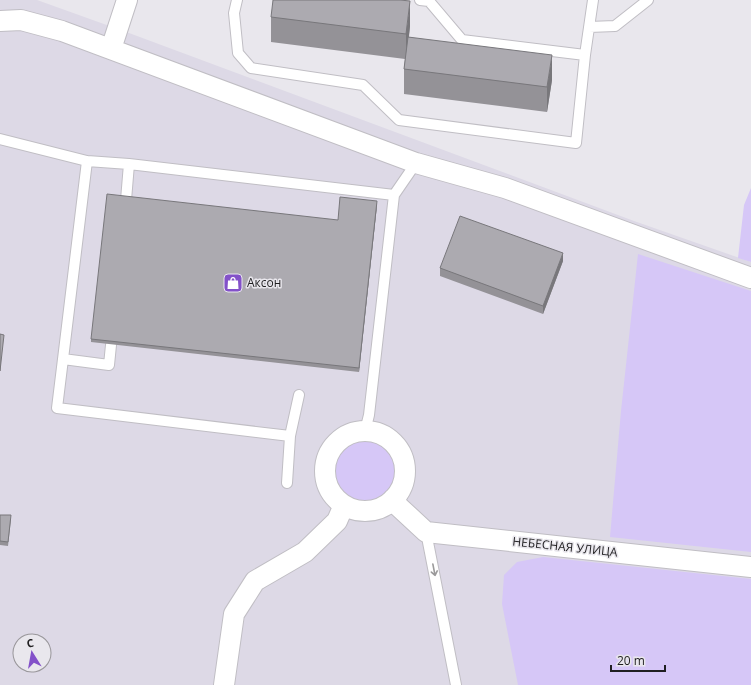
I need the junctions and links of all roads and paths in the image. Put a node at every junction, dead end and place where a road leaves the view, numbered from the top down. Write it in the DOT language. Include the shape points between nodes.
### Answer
graph roads {
  1 [pos="127,0"];
  2 [pos="237,0"];
  3 [pos="420,0"];
  4 [pos="593,0"];
  5 [pos="648,0"];
  6 [pos="0,21"];
  7 [pos="589,26"];
  8 [pos="111,49"];
  9 [pos="585,55"];
  10 [pos="0,139"];
  11 [pos="87,161"];
  12 [pos="416,163"];
  13 [pos="129,164"];
  14 [pos="394,195"];
  15 [pos="126,200"];
  16 [pos="751,278"];
  17 [pos="111,345"];
  18 [pos="64,359"];
  19 [pos="299,395"];
  20 [pos="365,431"];
  21 [pos="290,436"];
  22 [pos="287,482"];
  23 [pos="393,499"];
  24 [pos="344,505"];
  25 [pos="426,532"];
  26 [pos="751,567"];
  27 [pos="224,685"];
  28 [pos="456,685"];
  1 -- 8 [label="street"];
  2 -- 9 [label="lane" via="234,13 238,53 251,68 363,85 399,120 576,143"];
  3 -- 9 [label="lane" via="429,1 462,40"];
  4 -- 7 [label="lane"];
  5 -- 7 [label="lane" via="615,26"];
  6 -- 8 [label="street" via="21,20 62,31"];
  7 -- 9 [label="lane"];
  8 -- 12 [label="street"];
  10 -- 11 [label="lane"];
  11 -- 13 [label="lane"];
  11 -- 18 [label="lane"];
  12 -- 14 [label="lane"];
  12 -- 16 [label="street" via="505,188"];
  13 -- 14 [label="lane"];
  13 -- 15 [label="lane"];
  14 -- 20 [label="lane" via="369,415"];
  17 -- 18 [label="lane" via="109,365"];
  18 -- 21 [label="lane" via="57,408"];
  19 -- 21 [label="lane"];
  20 -- 23 [label="street" via="375,432 389,439 404,460 404,481"];
  20 -- 24 [label="street" via="345,436 330,450 326,460 326,480 330,490"];
  21 -- 22 [label="lane"];
  23 -- 24 [label="street" via="385,505 364,511"];
  23 -- 25 [label="street"];
  24 -- 27 [label="street" via="338,521 305,552 255,581 234,614"];
  25 -- 26 [label="street, НЕБЕСНАЯ УЛИЦА"];
  25 -- 28 [label="lane, one-way"];
}
